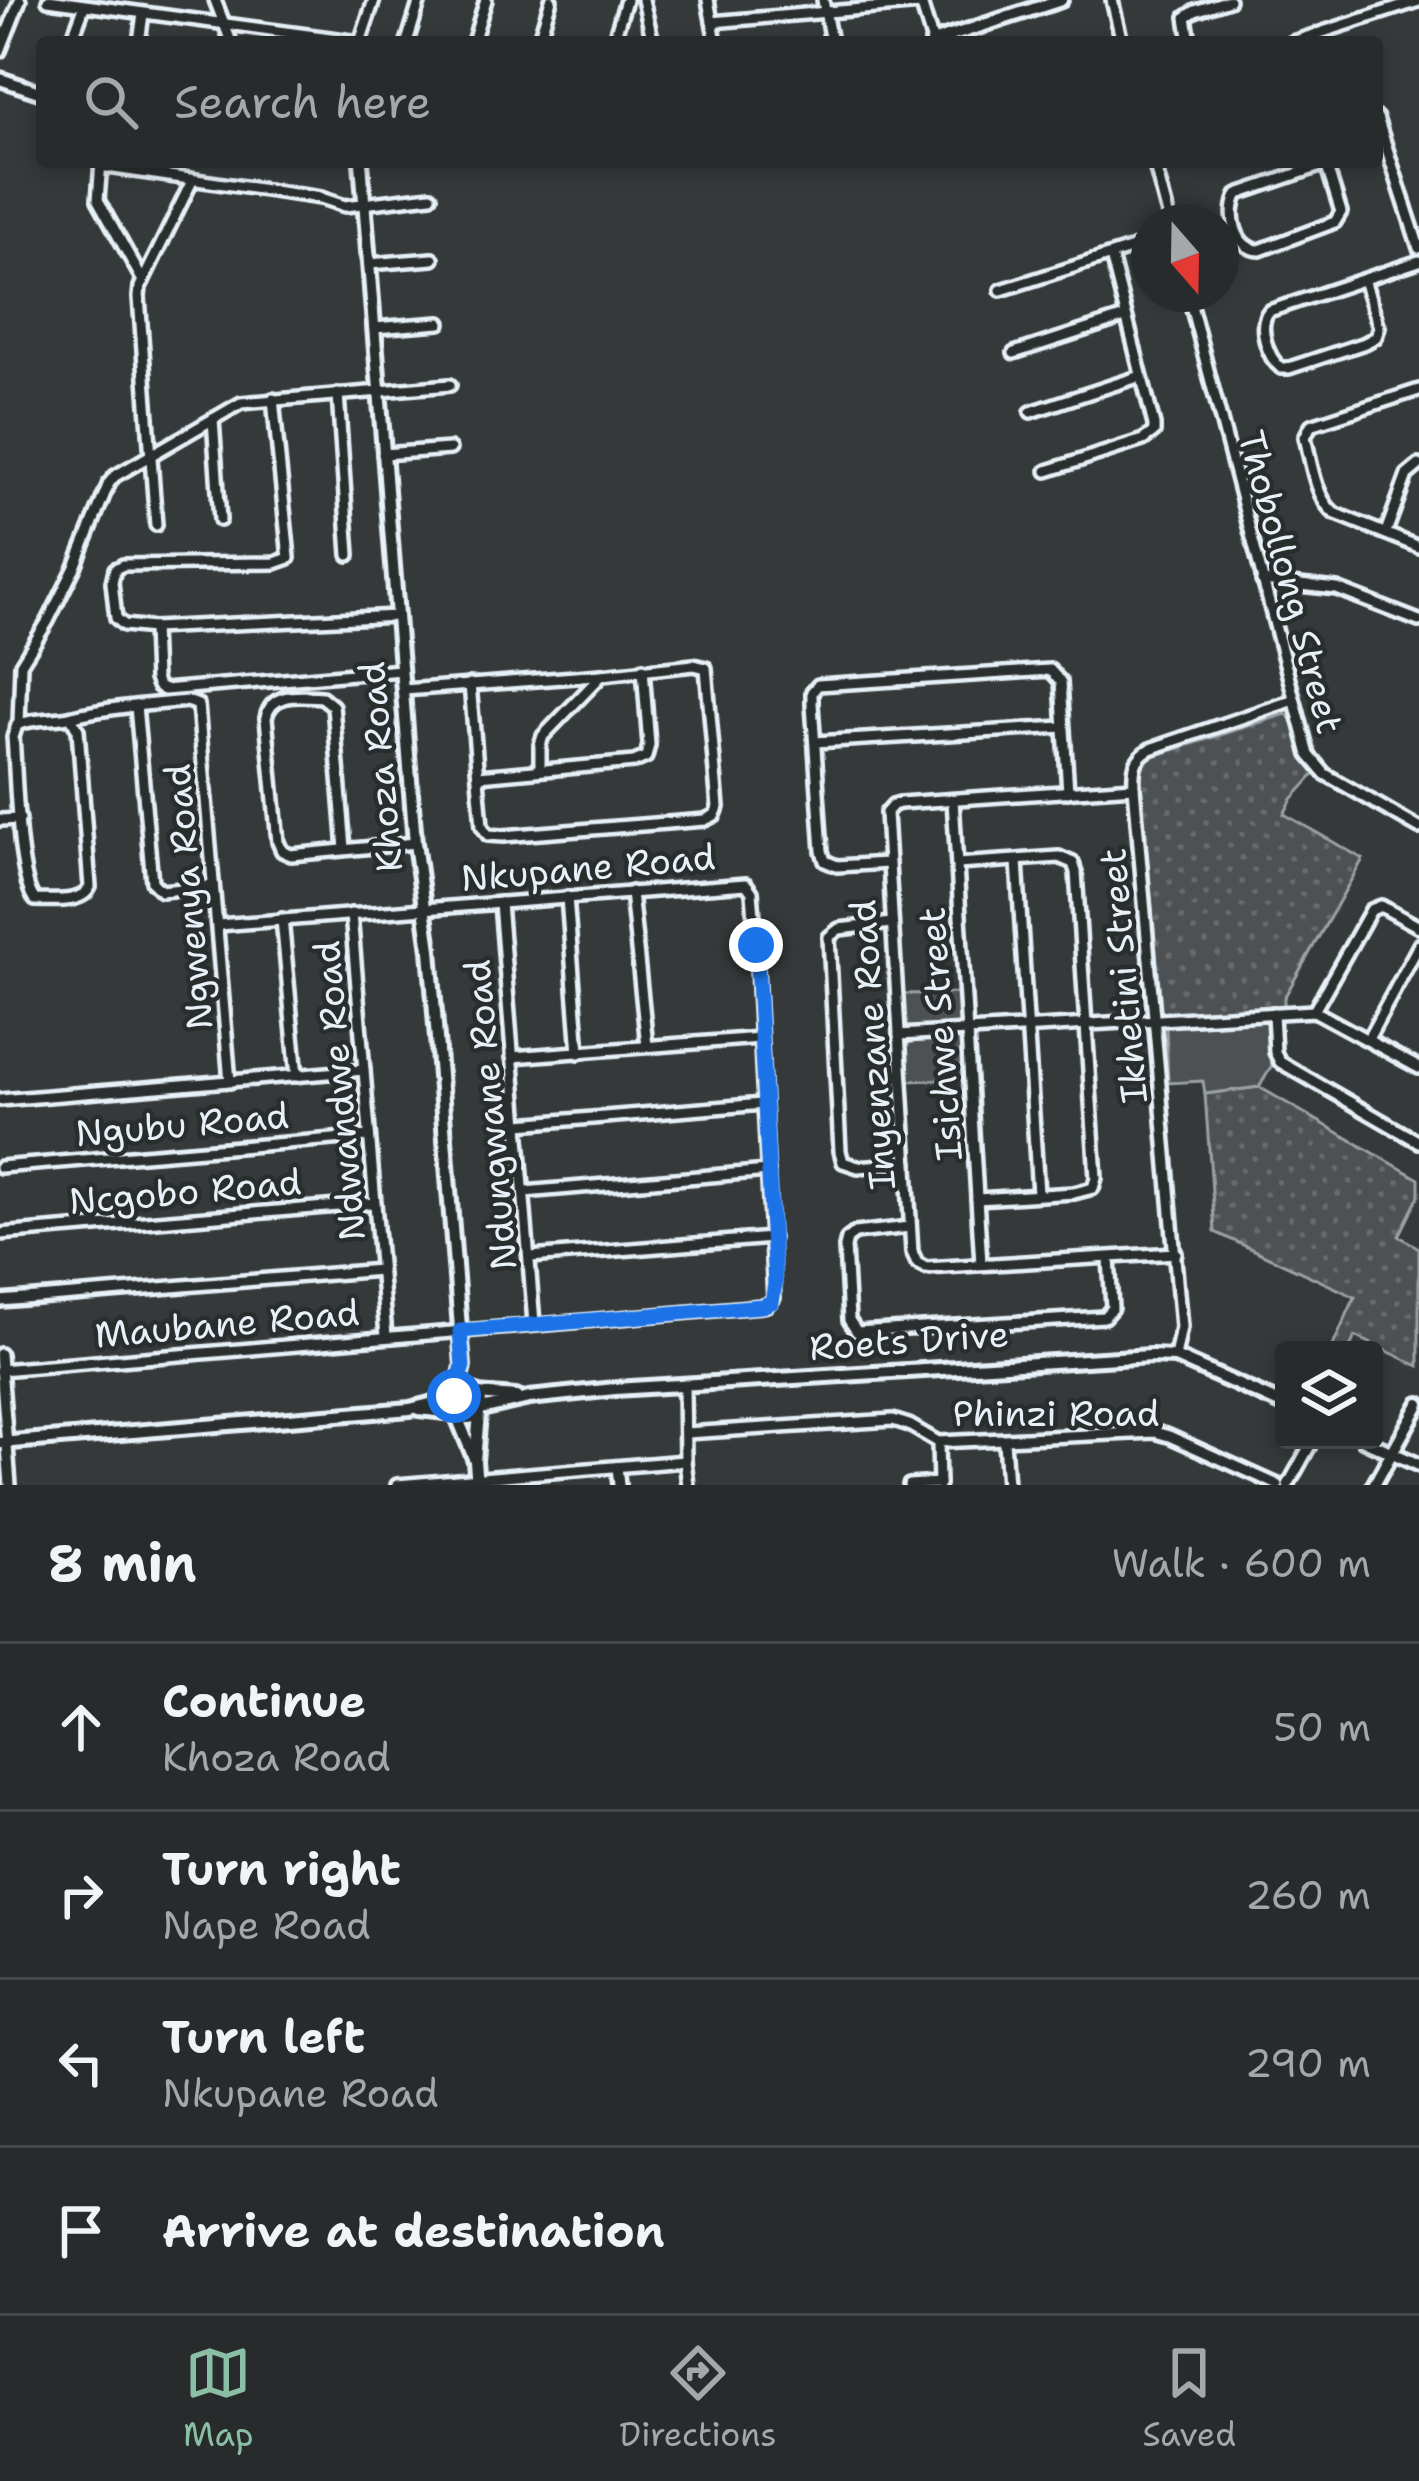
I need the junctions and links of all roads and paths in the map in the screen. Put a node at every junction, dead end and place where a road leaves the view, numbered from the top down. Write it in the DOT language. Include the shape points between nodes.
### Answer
graph roads {
  1 [pos="20,0"];
  2 [pos="48,0"];
  3 [pos="215,0"];
  4 [pos="374,0"];
  5 [pos="420,0"];
  6 [pos="486,0"];
  7 [pos="551,0"];
  8 [pos="626,0"];
  9 [pos="643,0"];
  10 [pos="708,0"];
  11 [pos="1061,0"];
  12 [pos="1112,0"];
  13 [pos="1229,0"];
  14 [pos="1419,1"];
  15 [pos="920,2"];
  16 [pos="825,6"];
  17 [pos="84,7"];
  18 [pos="143,14"];
  19 [pos="712,22"];
  20 [pos="224,25"];
  21 [pos="72,36"];
  22 [pos="140,36"];
  23 [pos="229,36"];
  24 [pos="312,36"];
  25 [pos="362,36"];
  26 [pos="408,36"];
  27 [pos="475,36"];
  28 [pos="540,36"];
  29 [pos="615,36"];
  30 [pos="652,36"];
  31 [pos="715,36"];
  32 [pos="830,36"];
  33 [pos="930,36"];
  34 [pos="950,36"];
  35 [pos="1121,36"];
  36 [pos="1189,36"];
  37 [pos="1311,36"];
  38 [pos="0,51"];
  39 [pos="0,79"];
  40 [pos="36,92"];
  41 [pos="1383,150"];
  42 [pos="100,168"];
  43 [pos="122,168"];
  44 [pos="361,168"];
  45 [pos="1156,168"];
  46 [pos="1313,168"];
  47 [pos="1330,168"];
  48 [pos="192,181"];
  49 [pos="431,196"];
  50 [pos="364,202"];
  51 [pos="1165,204"];
  52 [pos="1419,248"];
  53 [pos="1131,249"];
  54 [pos="1111,256"];
  55 [pos="433,259"];
  56 [pos="1419,261"];
  57 [pos="369,265"];
  58 [pos="1364,280"];
  59 [pos="143,281"];
  60 [pos="1001,290"];
  61 [pos="1193,312"];
  62 [pos="1125,317"];
  63 [pos="440,323"];
  64 [pos="374,328"];
  65 [pos="1013,353"];
  66 [pos="1141,376"];
  67 [pos="450,386"];
  68 [pos="1419,391"];
  69 [pos="379,392"];
  70 [pos="338,394"];
  71 [pos="273,399"];
  72 [pos="1031,412"];
  73 [pos="213,419"];
  74 [pos="450,448"];
  75 [pos="151,453"];
  76 [pos="383,454"];
  77 [pos="1419,465"];
  78 [pos="1047,471"];
  79 [pos="220,520"];
  80 [pos="155,525"];
  81 [pos="1386,532"];
  82 [pos="1419,547"];
  83 [pos="350,555"];
  84 [pos="1262,581"];
  85 [pos="397,616"];
  86 [pos="1419,621"];
  87 [pos="153,628"];
  88 [pos="643,669"];
  89 [pos="401,670"];
  90 [pos="602,674"];
  91 [pos="470,684"];
  92 [pos="404,690"];
  93 [pos="1294,700"];
  94 [pos="136,706"];
  95 [pos="71,717"];
  96 [pos="19,724"];
  97 [pos="1064,727"];
  98 [pos="815,742"];
  99 [pos="540,770"];
  100 [pos="479,776"];
  101 [pos="1134,788"];
  102 [pos="1068,792"];
  103 [pos="953,800"];
  104 [pos="20,819"];
  105 [pos="0,820"];
  106 [pos="1419,828"];
  107 [pos="415,843"];
  108 [pos="345,849"];
  109 [pos="1017,861"];
  110 [pos="888,863"];
  111 [pos="957,864"];
  112 [pos="213,886"];
  113 [pos="632,892"];
  114 [pos="567,897"];
  115 [pos="500,903"];
  116 [pos="423,907"];
  117 [pos="351,914"];
  118 [pos="282,919"];
  119 [pos="892,923"];
  120 [pos="218,925"];
  121 [pos="1419,927"];
  122 [pos="1419,945"];
  123 [pos="1314,1011"];
  124 [pos="1273,1013"];
  125 [pos="1154,1021"];
  126 [pos="1087,1024"];
  127 [pos="1028,1028"];
  128 [pos="967,1032"];
  129 [pos="899,1035"];
  130 [pos="760,1038"];
  131 [pos="1368,1039"];
  132 [pos="647,1046"];
  133 [pos="579,1053"];
  134 [pos="512,1057"];
  135 [pos="1419,1068"];
  136 [pos="364,1070"];
  137 [pos="298,1076"];
  138 [pos="230,1082"];
  139 [pos="0,1100"];
  140 [pos="764,1104"];
  141 [pos="519,1124"];
  142 [pos="369,1136"];
  143 [pos="1419,1142"];
  144 [pos="907,1163"];
  145 [pos="0,1167"];
  146 [pos="768,1171"];
  147 [pos="524,1192"];
  148 [pos="1038,1194"];
  149 [pos="977,1199"];
  150 [pos="376,1203"];
  151 [pos="910,1227"];
  152 [pos="0,1234"];
  153 [pos="772,1238"];
  154 [pos="1176,1253"];
  155 [pos="530,1257"];
  156 [pos="1109,1258"];
  157 [pos="981,1264"];
  158 [pos="380,1270"];
  159 [pos="0,1301"];
  160 [pos="762,1306"];
  161 [pos="534,1323"];
  162 [pos="460,1331"];
  163 [pos="386,1336"];
  164 [pos="0,1354"];
  165 [pos="1175,1357"];
  166 [pos="463,1366"];
  167 [pos="1,1370"];
  168 [pos="684,1384"];
  169 [pos="477,1394"];
  170 [pos="455,1396"];
  171 [pos="529,1398"];
  172 [pos="1275,1401"];
  173 [pos="1419,1404"];
  174 [pos="410,1408"];
  175 [pos="480,1411"];
  176 [pos="456,1413"];
  177 [pos="686,1432"];
  178 [pos="1004,1441"];
  179 [pos="4,1442"];
  180 [pos="938,1442"];
  181 [pos="1383,1448"];
  182 [pos="1308,1449"];
  183 [pos="1393,1452"];
  184 [pos="475,1461"];
  185 [pos="685,1461"];
  186 [pos="1419,1465"];
  187 [pos="617,1467"];
  188 [pos="547,1472"];
  189 [pos="477,1481"];
  190 [pos="939,1484"];
  191 [pos="10,1485"];
  192 [pos="398,1485"];
  193 [pos="548,1485"];
  194 [pos="619,1485"];
  195 [pos="688,1485"];
  196 [pos="909,1485"];
  197 [pos="1007,1485"];
  198 [pos="1278,1485"];
  199 [pos="1288,1485"];
  200 [pos="1374,1485"];
  1 -- 38 [label="street"];
  2 -- 17 [label="street"];
  3 -- 20 [label="street"];
  4 -- 25 [label="street"];
  5 -- 26 [label="street"];
  6 -- 27 [label="street"];
  7 -- 28 [label="street"];
  8 -- 29 [label="street"];
  9 -- 30 [label="street"];
  10 -- 19 [label="street"];
  11 -- 34 [label="street"];
  12 -- 35 [label="street"];
  13 -- 36 [label="street" via="1186,17"];
  14 -- 37 [label="street"];
  15 -- 16 [label="street"];
  15 -- 33 [label="street"];
  16 -- 19 [label="street"];
  16 -- 32 [label="street"];
  17 -- 18 [label="street"];
  17 -- 21 [label="street"];
  18 -- 20 [label="street"];
  18 -- 22 [label="street"];
  19 -- 31 [label="street"];
  20 -- 23 [label="street"];
  20 -- 24 [label="street"];
  39 -- 40 [label="street"];
  41 -- 52 [label="street"];
  42 -- 59 [label="street" via="101,211"];
  43 -- 48 [label="street"];
  44 -- 50 [label="street, Khoza Road"];
  45 -- 51 [label="street"];
  46 -- 47 [label="street" via="1235,198 1245,247 1255,251 1339,219"];
  48 -- 50 [label="street" via="340,206"];
  48 -- 59 [label="street"];
  49 -- 50 [label="street"];
  50 -- 57 [label="street, Khoza Road"];
  53 -- 54 [label="street"];
  54 -- 60 [label="street"];
  54 -- 62 [label="street"];
  55 -- 57 [label="street"];
  56 -- 58 [label="street"];
  57 -- 64 [label="street, Khoza Road"];
  58 -- 58 [label="street" via="1263,316 1281,368 1376,337"];
  59 -- 75 [label="street"];
  61 -- 84 [label="street, Thobollong Street"];
  62 -- 65 [label="street"];
  62 -- 66 [label="street"];
  63 -- 64 [label="street"];
  64 -- 69 [label="street, Khoza Road"];
  66 -- 72 [label="street"];
  66 -- 78 [label="street" via="1154,432"];
  67 -- 69 [label="street"];
  68 -- 81 [label="street" via="1316,423 1305,437 1327,508"];
  69 -- 70 [label="street"];
  69 -- 76 [label="street, Khoza Road"];
  70 -- 71 [label="street"];
  70 -- 83 [label="street"];
  71 -- 73 [label="street" via="241,403"];
  71 -- 87 [label="street" via="290,556 115,569 119,622"];
  73 -- 75 [label="street"];
  73 -- 79 [label="street"];
  74 -- 76 [label="street"];
  75 -- 80 [label="street"];
  75 -- 96 [label="street" via="109,483 21,664"];
  76 -- 85 [label="street, Khoza Road"];
  77 -- 81 [label="street"];
  81 -- 82 [label="street"];
  84 -- 86 [label="street" via="1337,589"];
  84 -- 93 [label="street, Thobollong Street"];
  85 -- 87 [label="street"];
  85 -- 89 [label="street, Khoza Road"];
  87 -- 89 [label="street" via="154,679 164,690"];
  88 -- 90 [label="street"];
  88 -- 99 [label="street" via="646,757"];
  88 -- 100 [label="street" via="706,668 718,807 712,817 491,836 482,826"];
  89 -- 92 [label="street, Khoza Road"];
  90 -- 91 [label="street"];
  90 -- 99 [label="street" via="543,736"];
  91 -- 92 [label="street"];
  91 -- 100 [label="street"];
  92 -- 107 [label="street, Khoza Road"];
  93 -- 101 [label="street" via="1150,749 1134,765"];
  93 -- 106 [label="street, Thobollong Street" via="1320,769"];
  94 -- 95 [label="street"];
  94 -- 112 [label="street" via="152,882 161,891"];
  94 -- 112 [label="street, Ngwenya Road" via="187,701 200,708"];
  95 -- 96 [label="street"];
  95 -- 104 [label="street" via="90,884 83,897 31,897"];
  96 -- 104 [label="street"];
  97 -- 98 [label="street"];
  97 -- 98 [label="street" via="1061,682 1044,669 823,683 812,692"];
  97 -- 102 [label="street"];
  98 -- 110 [label="street" via="825,861"];
  99 -- 100 [label="street"];
  101 -- 102 [label="street, Inyenzane Road"];
  101 -- 125 [label="street, Ikhetini Street"];
  102 -- 103 [label="street, Inyenzane Road"];
  103 -- 110 [label="street, Inyenzane Road" via="889,808"];
  103 -- 111 [label="street, Isichwe Street"];
  104 -- 105 [label="street"];
  107 -- 108 [label="street"];
  107 -- 116 [label="street, Khoza Road"];
  108 -- 108 [label="street" via="290,855 278,842 266,718 284,698 322,697 333,706"];
  109 -- 111 [label="street"];
  109 -- 126 [label="street" via="1059,857 1075,866"];
  109 -- 127 [label="street"];
  110 -- 119 [label="street, Inyenzane Road"];
  111 -- 128 [label="street, Isichwe Street"];
  112 -- 120 [label="street, Ngwenya Road"];
  113 -- 114 [label="street, Nkupane Road"];
  113 -- 130 [label="street, Nkupane Road" via="750,887"];
  113 -- 132 [label="street"];
  114 -- 115 [label="street, Nkupane Road"];
  114 -- 133 [label="street"];
  115 -- 116 [label="street, Nkupane Road"];
  115 -- 134 [label="street, Ndungwane Road"];
  116 -- 117 [label="street, Nkupane Road"];
  116 -- 162 [label="street, Khoza Road"];
  117 -- 118 [label="street, Nkupane Road"];
  117 -- 136 [label="street, Ndwandwe Road"];
  118 -- 120 [label="street, Nkupane Road"];
  118 -- 137 [label="street"];
  119 -- 129 [label="street, Inyenzane Road"];
  119 -- 144 [label="street" via="829,937 839,1151 852,1166"];
  120 -- 138 [label="street, Ngwenya Road"];
  121 -- 123 [label="street" via="1386,907 1371,910"];
  122 -- 131 [label="street"];
  123 -- 124 [label="street"];
  123 -- 131 [label="street"];
  124 -- 125 [label="street"];
  124 -- 143 [label="street" via="1280,1062"];
  125 -- 126 [label="street"];
  125 -- 154 [label="street, Ikhetini Street"];
  126 -- 127 [label="street"];
  126 -- 148 [label="street" via="1095,1184"];
  127 -- 128 [label="street"];
  127 -- 148 [label="street"];
  128 -- 129 [label="street"];
  128 -- 149 [label="street, Isichwe Street"];
  129 -- 144 [label="street, Inyenzane Road"];
  130 -- 132 [label="street"];
  130 -- 140 [label="street, Nkupane Road"];
  131 -- 135 [label="street"];
  132 -- 133 [label="street"];
  133 -- 134 [label="street"];
  134 -- 141 [label="street, Ndungwane Road"];
  136 -- 137 [label="street"];
  136 -- 142 [label="street, Ndwandwe Road"];
  137 -- 138 [label="street"];
  138 -- 139 [label="street"];
  140 -- 141 [label="street"];
  140 -- 146 [label="street, Nkupane Road"];
  141 -- 147 [label="street, Ndungwane Road"];
  142 -- 145 [label="street, Ngubu Road"];
  142 -- 150 [label="street, Ndwandwe Road"];
  144 -- 151 [label="street, Inyenzane Road"];
  146 -- 147 [label="street"];
  146 -- 153 [label="street, Nkupane Road"];
  147 -- 155 [label="street, Ndungwane Road"];
  148 -- 149 [label="street"];
  149 -- 157 [label="street, Isichwe Street"];
  150 -- 152 [label="street, Ncgobo Road"];
  150 -- 158 [label="street, Ndwandwe Road"];
  151 -- 156 [label="street" via="847,1238 854,1331 1104,1317 1112,1308"];
  151 -- 157 [label="street, Inyenzane Road" via="922,1268"];
  153 -- 155 [label="street"];
  153 -- 160 [label="street, Nkupane Road" via="775,1293"];
  154 -- 156 [label="street, Inyenzane Road"];
  154 -- 165 [label="street, Ikhetini Street"];
  155 -- 161 [label="street, Ndungwane Road"];
  156 -- 157 [label="street, Inyenzane Road"];
  158 -- 159 [label="street"];
  158 -- 163 [label="street, Ndwandwe Road"];
  160 -- 161 [label="street, Maubane Road"];
  161 -- 162 [label="street, Maubane Road"];
  162 -- 163 [label="street, Maubane Road"];
  162 -- 166 [label="street, Khoza Road"];
  163 -- 167 [label="street, Maubane Road"];
  164 -- 167 [label="street"];
  165 -- 168 [label="street, Roets Drive"];
  165 -- 172 [label="street, Roets Drive"];
  166 -- 169 [label="street, Khoza Road"];
  166 -- 170 [label="street, Khoza Road"];
  167 -- 179 [label="street"];
  168 -- 171 [label="street, Roets Drive"];
  168 -- 177 [label="street"];
  169 -- 170 [label="street"];
  169 -- 171 [label="street, Roets Drive"];
  169 -- 175 [label="street"];
  170 -- 174 [label="street"];
  170 -- 176 [label="street"];
  171 -- 175 [label="street, Roets Drive"];
  173 -- 183 [label="street"];
  174 -- 176 [label="street"];
  174 -- 179 [label="street"];
  175 -- 176 [label="street" via="466,1419"];
  175 -- 184 [label="street"];
  176 -- 184 [label="street"];
  177 -- 180 [label="street, Phinzi Road" via="893,1420"];
  177 -- 185 [label="street"];
  178 -- 180 [label="street, Phinzi Road"];
  178 -- 197 [label="street"];
  178 -- 198 [label="street, Phinzi Road" via="1155,1432"];
  179 -- 191 [label="street"];
  180 -- 190 [label="street"];
  181 -- 183 [label="street"];
  182 -- 199 [label="street"];
  183 -- 186 [label="street"];
  183 -- 200 [label="street"];
  184 -- 189 [label="street"];
  185 -- 187 [label="street"];
  185 -- 195 [label="street"];
  187 -- 188 [label="street"];
  187 -- 194 [label="street"];
  188 -- 189 [label="street"];
  188 -- 193 [label="street"];
  189 -- 192 [label="street"];
  190 -- 196 [label="street"];
}
